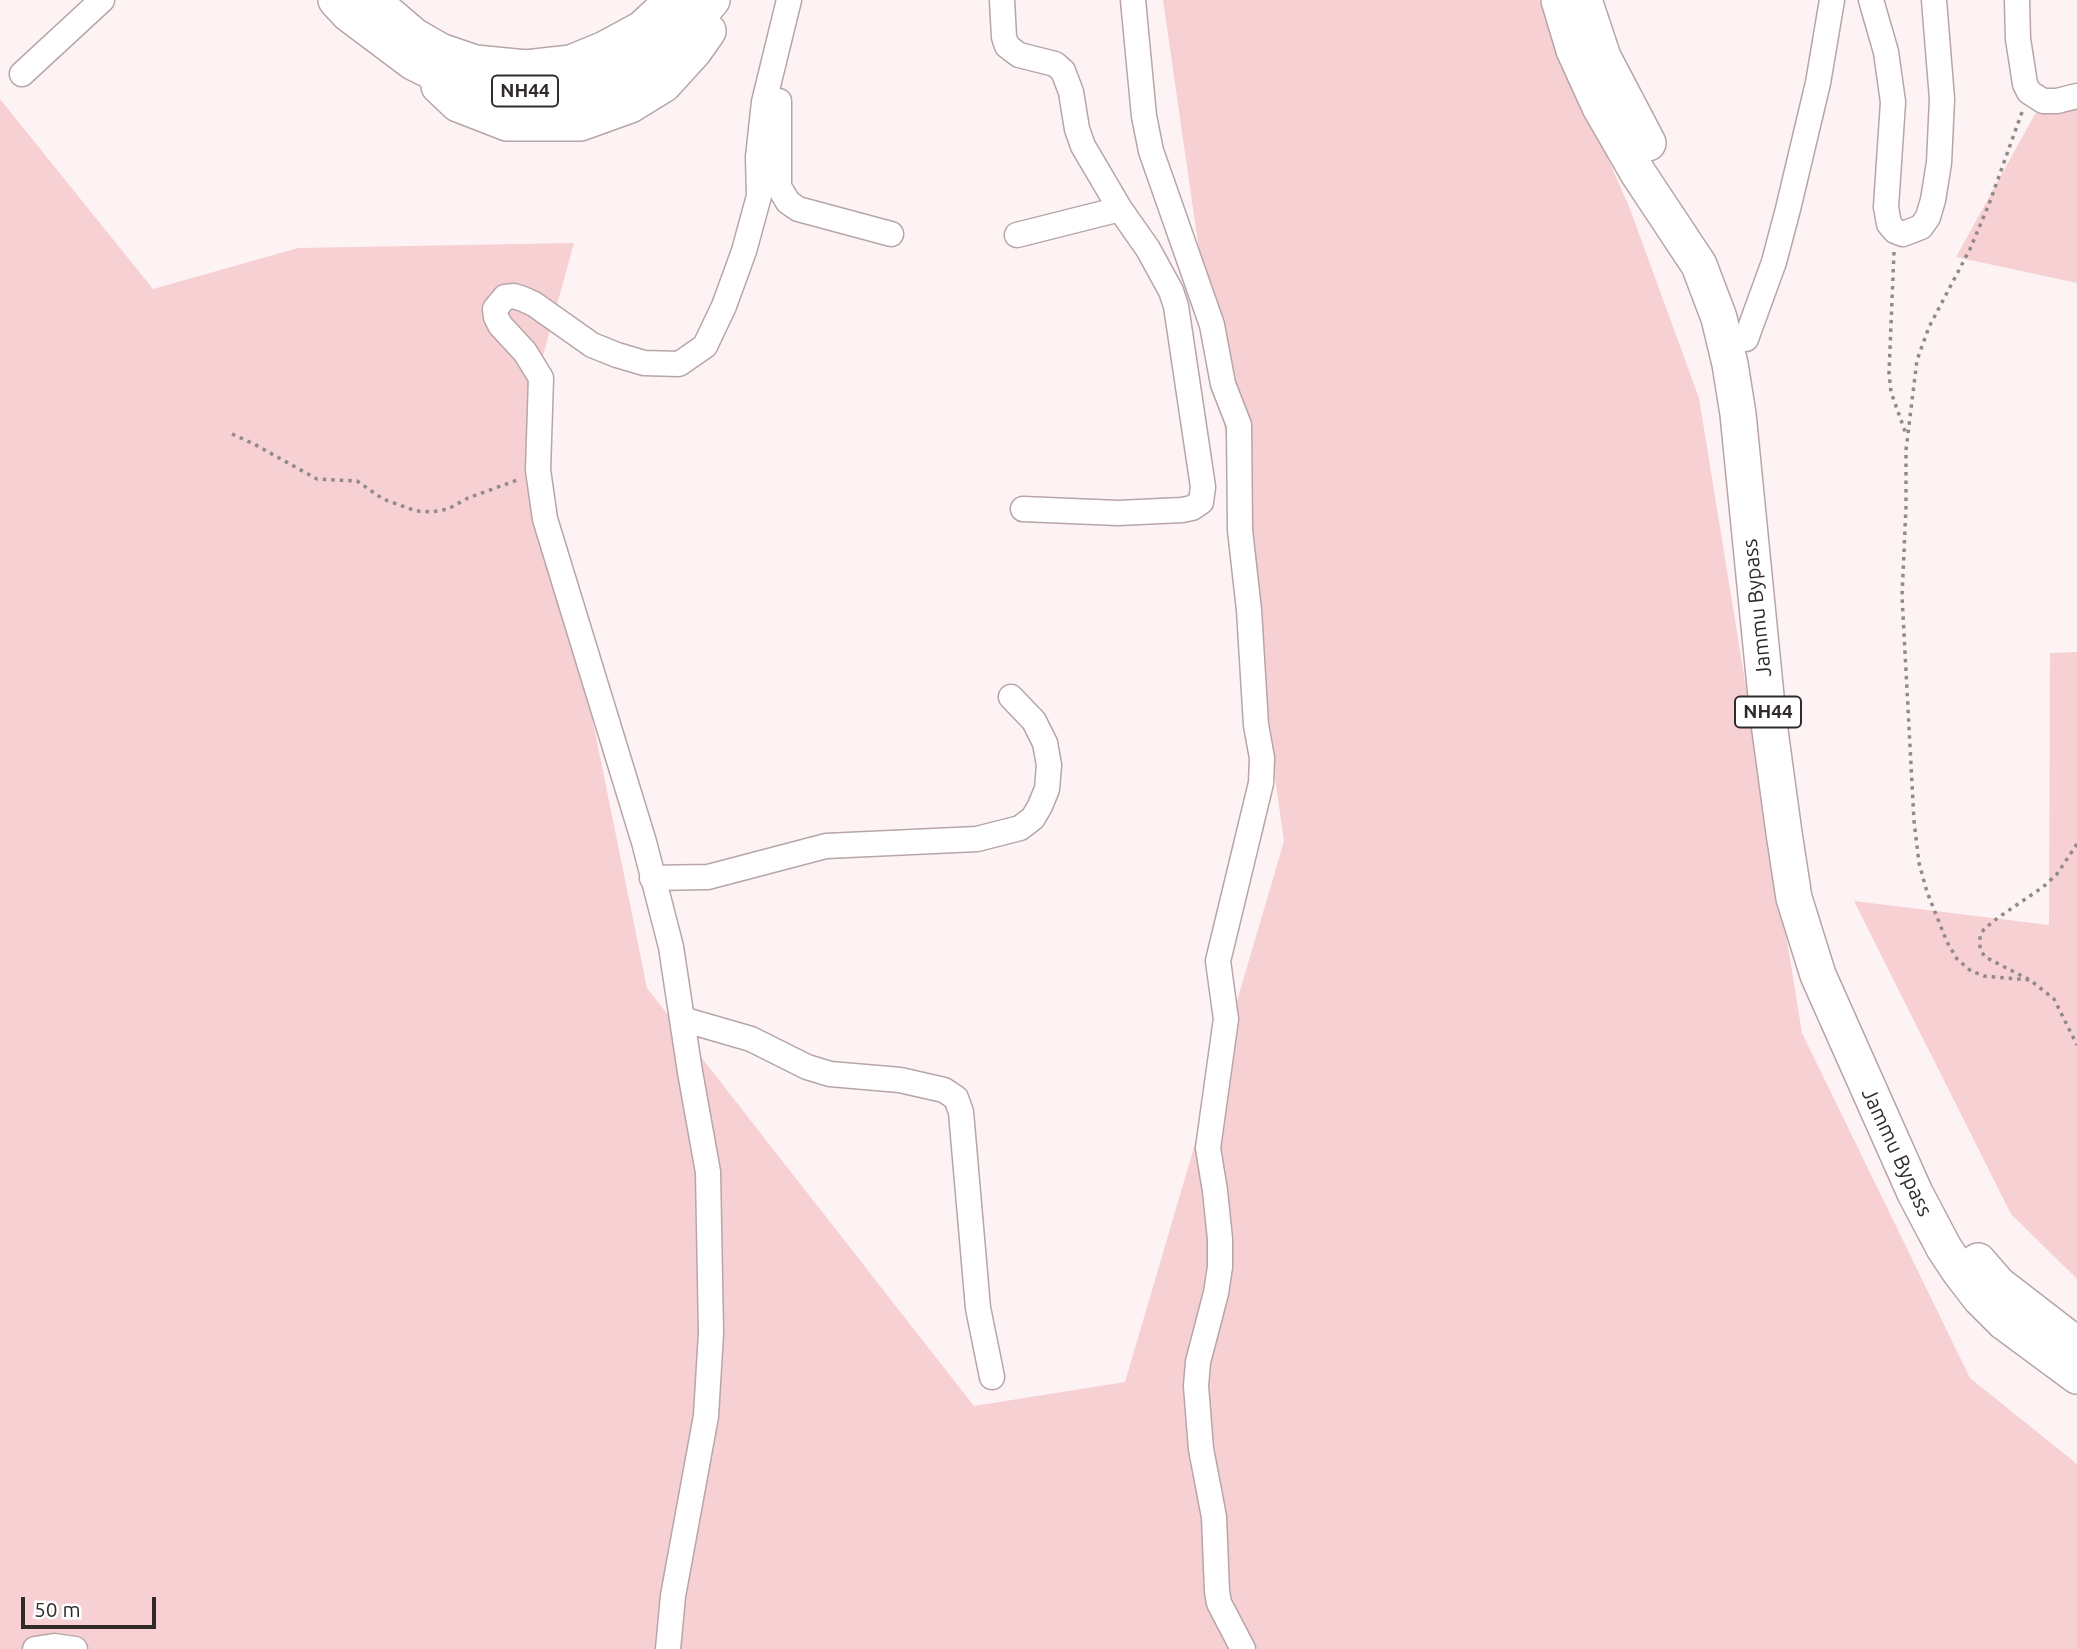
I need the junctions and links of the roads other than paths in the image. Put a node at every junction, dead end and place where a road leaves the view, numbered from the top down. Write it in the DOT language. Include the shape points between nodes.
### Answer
graph roads {
  1 [pos="102,0"];
  2 [pos="336,0"];
  3 [pos="372,0"];
  4 [pos="673,0"];
  5 [pos="712,0"];
  6 [pos="725,0"];
  7 [pos="789,0"];
  8 [pos="1002,0"];
  9 [pos="1133,0"];
  10 [pos="1559,0"];
  11 [pos="1584,0"];
  12 [pos="1832,0"];
  13 [pos="1871,0"];
  14 [pos="1934,0"];
  15 [pos="2017,0"];
  16 [pos="781,34"];
  17 [pos="413,62"];
  18 [pos="22,74"];
  19 [pos="2077,96"];
  20 [pos="1120,209"];
  21 [pos="891,234"];
  22 [pos="1017,235"];
  23 [pos="1746,339"];
  24 [pos="1023,509"];
  25 [pos="1011,697"];
  26 [pos="652,878"];
  27 [pos="682,1019"];
  28 [pos="2077,1345"];
  29 [pos="2077,1376"];
  30 [pos="992,1377"];
  31 [pos="35,1649"];
  32 [pos="75,1649"];
  33 [pos="668,1649"];
  34 [pos="1242,1649"];
  1 -- 18 [label="street"];
  2 -- 17 [label="highway, NH44"];
  3 -- 4 [label="highway, NH44" via="414,36 440,51 475,62 526,68 571,63 605,49 642,29"];
  5 -- 17 [label="highway, NH44" via="683,34 653,56 591,85 557,92 480,89"];
  6 -- 17 [label="highway" via="694,51 664,84 630,106 580,123 507,123 481,115 458,104"];
  7 -- 16 [label="street"];
  8 -- 20 [label="street" via="1007,46 1063,71 1083,146"];
  9 -- 34 [label="street" via="1151,151 1212,325 1223,384 1239,425 1240,530 1262,758 1261,783 1218,961 1226,1018 1208,1148 1220,1267 1196,1386 1200,1449 1214,1517 1219,1604"];
  10 -- 29 [label="highway, Jammu Bypass / NH44" via="1574,50 1600,107 1699,265 1719,318 1738,414 1784,833 1794,898 1818,975 1944,1248 1980,1298 2004,1322"];
  11 -- 23 [label="highway, Jammu Bypass / NH44" via="1603,57 1629,108 1732,288"];
  12 -- 23 [label="street" via="1818,83 1781,235"];
  13 -- 14 [label="street" via="1893,102 1886,207 1889,224 1903,234 1921,227 1928,216 1939,163 1942,99"];
  15 -- 19 [label="street" via="2018,39 2029,92 2043,101"];
  16 -- 21 [label="street" via="777,169 782,195 798,209"];
  16 -- 26 [label="street" via="764,102 759,196 744,251 705,346 679,364 644,363 592,345 523,299 505,297 495,309 500,325 541,378 538,470 548,531"];
  20 -- 22 [label="street"];
  20 -- 24 [label="street" via="1148,249 1176,306 1203,487 1201,502 1182,510 1136,513"];
  23 -- 28 [label="highway, Jammu Bypass / NH44" via="1768,473 1771,535 1810,869 1830,948 1927,1172 1964,1242 1998,1284"];
  25 -- 26 [label="street" via="1034,721 1049,765 1041,806 1020,828 976,839 826,846 708,877"];
  26 -- 27 [label="street" via="671,947"];
  27 -- 30 [label="street" via="751,1039 830,1074 900,1080 944,1090 956,1098 961,1112 978,1308"];
  27 -- 33 [label="street" via="708,1172 711,1334 706,1416 673,1596"];
  31 -- 32 [label="street"];
}
